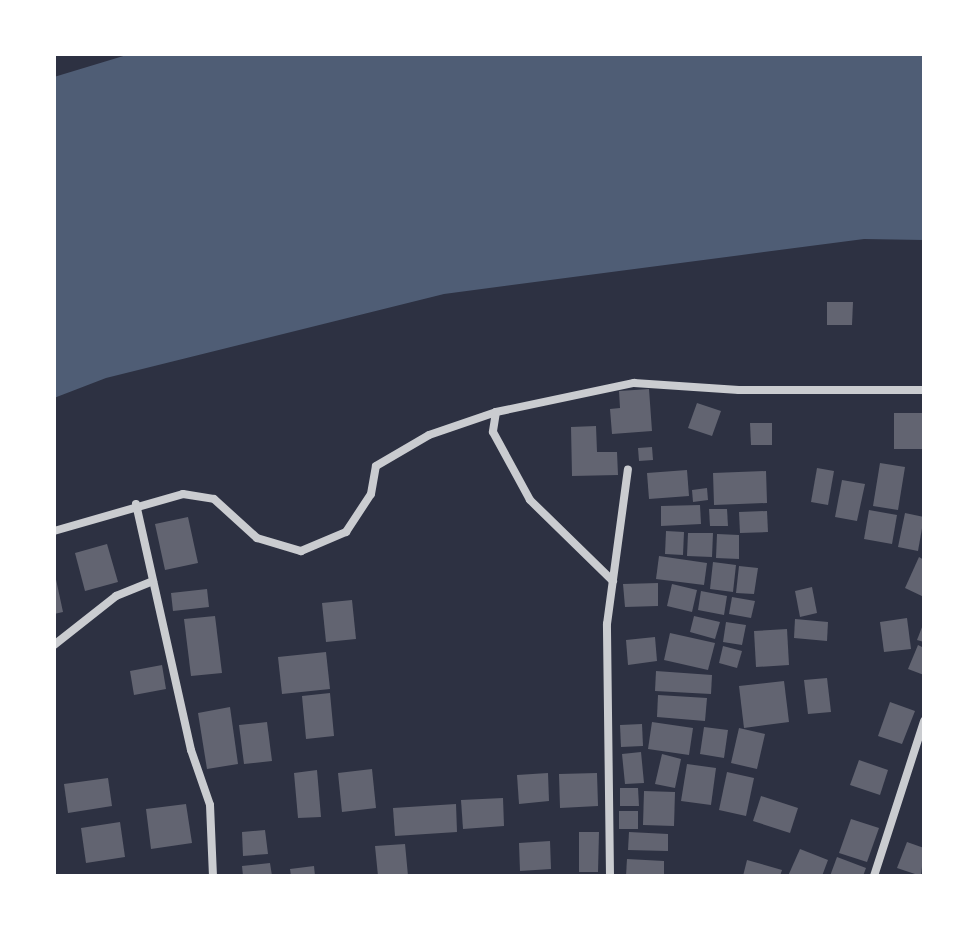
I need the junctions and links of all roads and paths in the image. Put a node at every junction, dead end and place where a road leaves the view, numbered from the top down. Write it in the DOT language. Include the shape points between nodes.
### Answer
graph roads {
  1 [pos="924,390"];
  2 [pos="496,412"];
  3 [pos="628,469"];
  4 [pos="136,504"];
  5 [pos="54,531"];
  6 [pos="153,581"];
  7 [pos="613,581"];
  8 [pos="54,645"];
  9 [pos="924,721"];
  10 [pos="213,876"];
  11 [pos="610,876"];
  12 [pos="874,876"];
  1 -- 2 [label="street" via="739,390 634,383"];
  2 -- 4 [label="street" via="429,435 376,466 371,494 346,532 311,548 277,548 257,538 214,499 183,494"];
  2 -- 7 [label="street" via="493,432 530,500"];
  3 -- 7 [label="street"];
  4 -- 5 [label="street"];
  4 -- 6 [label="street"];
  6 -- 8 [label="street" via="116,596"];
  6 -- 10 [label="street" via="191,750 210,805"];
  7 -- 11 [label="street" via="607,624"];
  9 -- 12 [label="street"];
}
